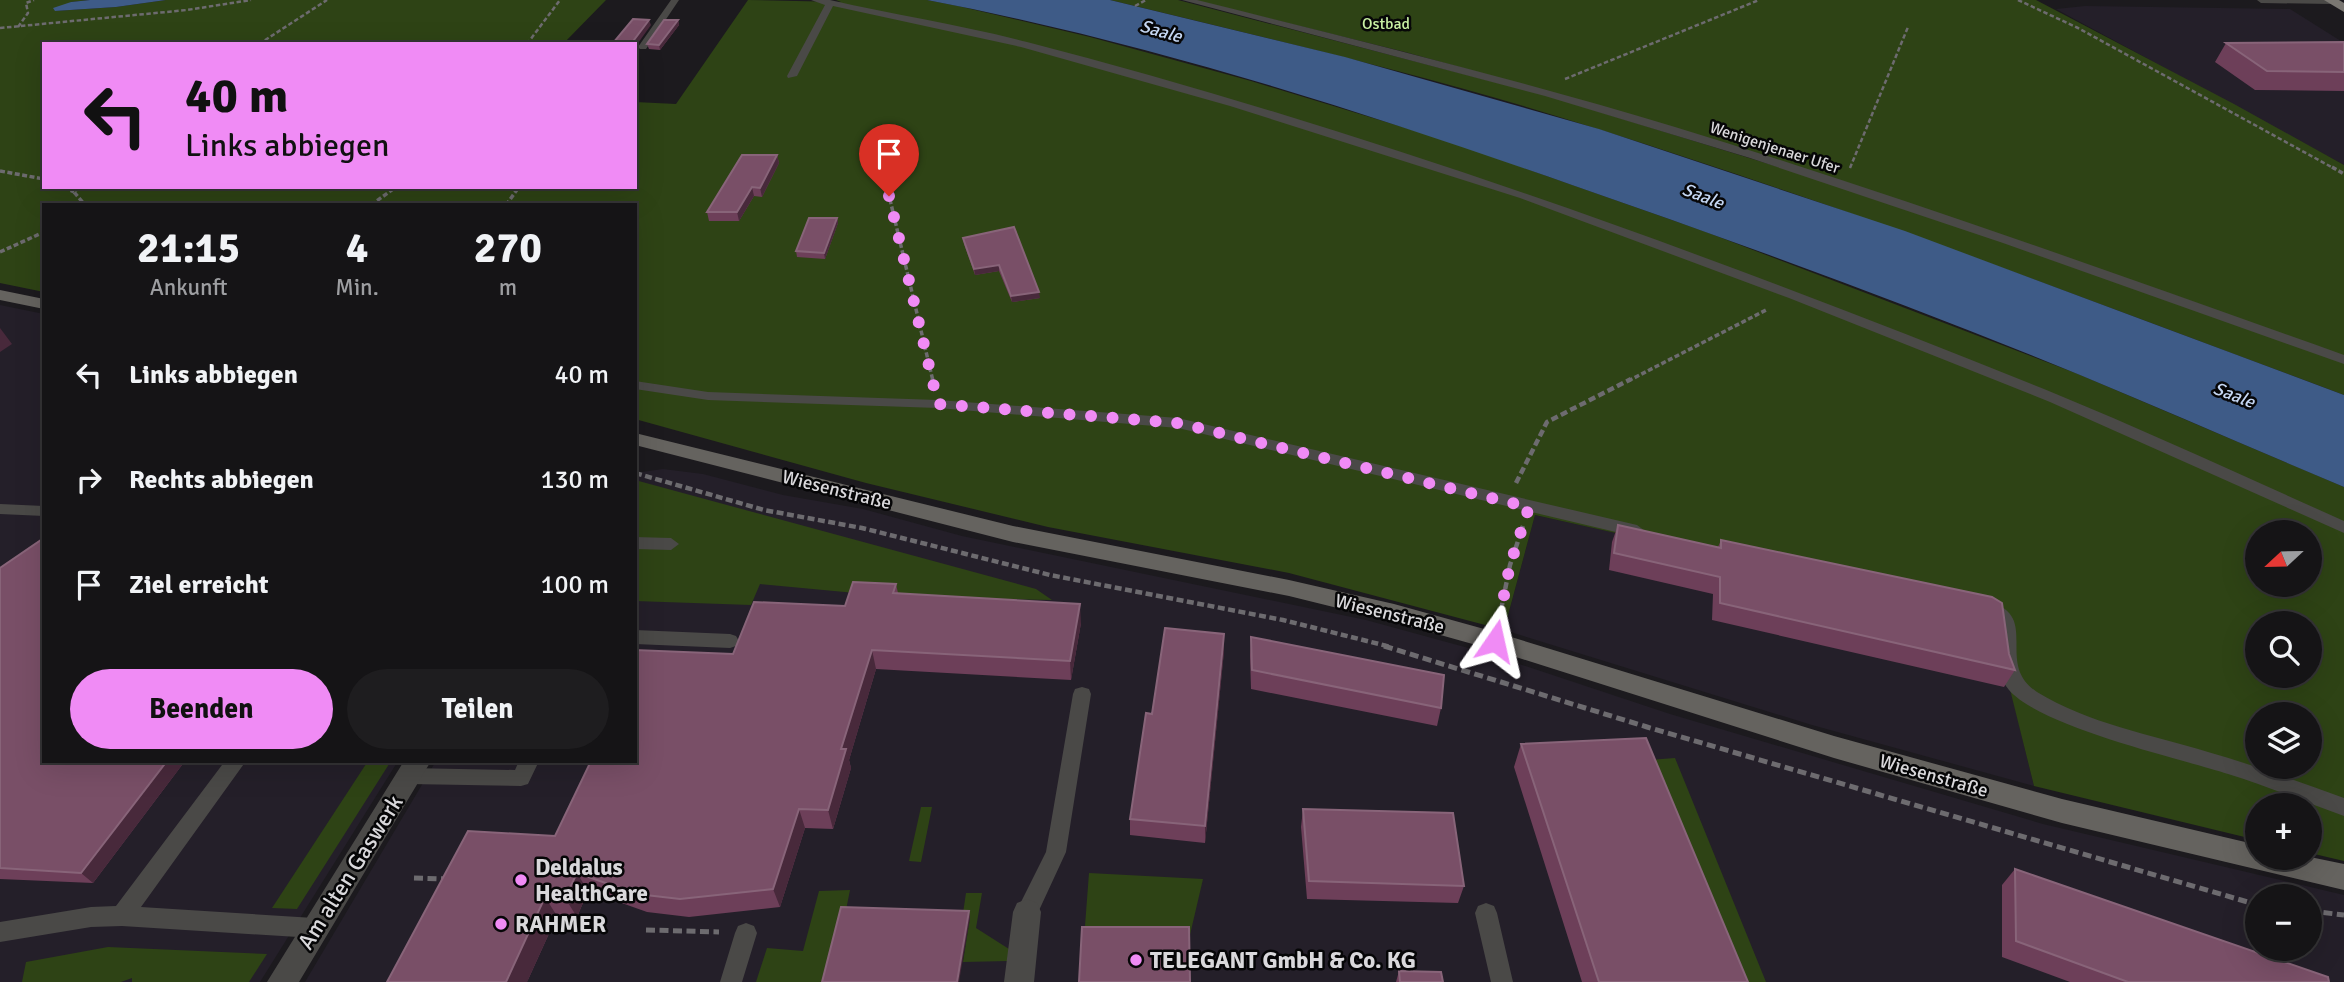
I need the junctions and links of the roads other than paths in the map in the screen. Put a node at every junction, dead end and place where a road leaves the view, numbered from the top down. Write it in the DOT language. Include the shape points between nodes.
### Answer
graph roads {
  1 [pos="675,0"];
  2 [pos="815,0"];
  3 [pos="1185,0"];
  4 [pos="2261,0"];
  5 [pos="2331,1"];
  6 [pos="830,4"];
  7 [pos="2344,8"];
  8 [pos="643,47"];
  9 [pos="792,76"];
  10 [pos="0,295"];
  11 [pos="42,304"];
  12 [pos="2344,360"];
  13 [pos="637,384"];
  14 [pos="637,440"];
  15 [pos="0,509"];
  16 [pos="42,511"];
  17 [pos="2344,527"];
  18 [pos="1658,536"];
  19 [pos="637,543"];
  20 [pos="671,544"];
  21 [pos="1979,602"];
  22 [pos="637,637"];
  23 [pos="730,641"];
  24 [pos="1082,694"];
  25 [pos="235,763"];
  26 [pos="528,763"];
  27 [pos="414,769"];
  28 [pos="2344,807"];
  29 [pos="2245,854"];
  30 [pos="2314,870"];
  31 [pos="2344,877"];
  32 [pos="1027,912"];
  33 [pos="1486,913"];
  34 [pos="122,916"];
  35 [pos="314,928"];
  36 [pos="0,932"];
  37 [pos="746,933"];
  38 [pos="282,982"];
  39 [pos="731,982"];
  40 [pos="1019,982"];
  41 [pos="1502,982"];
  1 -- 8 [label="lane"];
  2 -- 6 [label="lane"];
  3 -- 12 [label="lane, Wenigenjenaer Ufer" via="1537,91 1843,185"];
  4 -- 5 [label="lane"];
  5 -- 7 [label="main road"];
  6 -- 9 [label="lane"];
  6 -- 17 [label="lane" via="1023,44 1234,104 1524,196 1794,295 2055,399"];
  10 -- 11 [label="street"];
  13 -- 18 [label="lane" via="708,396 938,404 1178,423"];
  14 -- 29 [label="street, Wiesenstraße" via="1013,534 1289,588 1495,641 1834,747 2062,811"];
  15 -- 16 [label="lane"];
  19 -- 20 [label="lane"];
  21 -- 28 [label="lane" via="1999,613 2009,627 2005,658 2015,684 2032,699 2110,731"];
  22 -- 23 [label="lane"];
  24 -- 32 [label="lane" via="1056,852"];
  25 -- 34 [label="lane"];
  26 -- 27 [label="lane" via="521,778"];
  27 -- 35 [label="street, Am alten Gaswerk"];
  30 -- 31 [label="street, Wiesenstraße"];
  32 -- 40 [label="street"];
  33 -- 41 [label="lane"];
  34 -- 35 [label="lane"];
  34 -- 36 [label="lane"];
  35 -- 38 [label="street, Am alten Gaswerk"];
  37 -- 39 [label="lane"];
}
